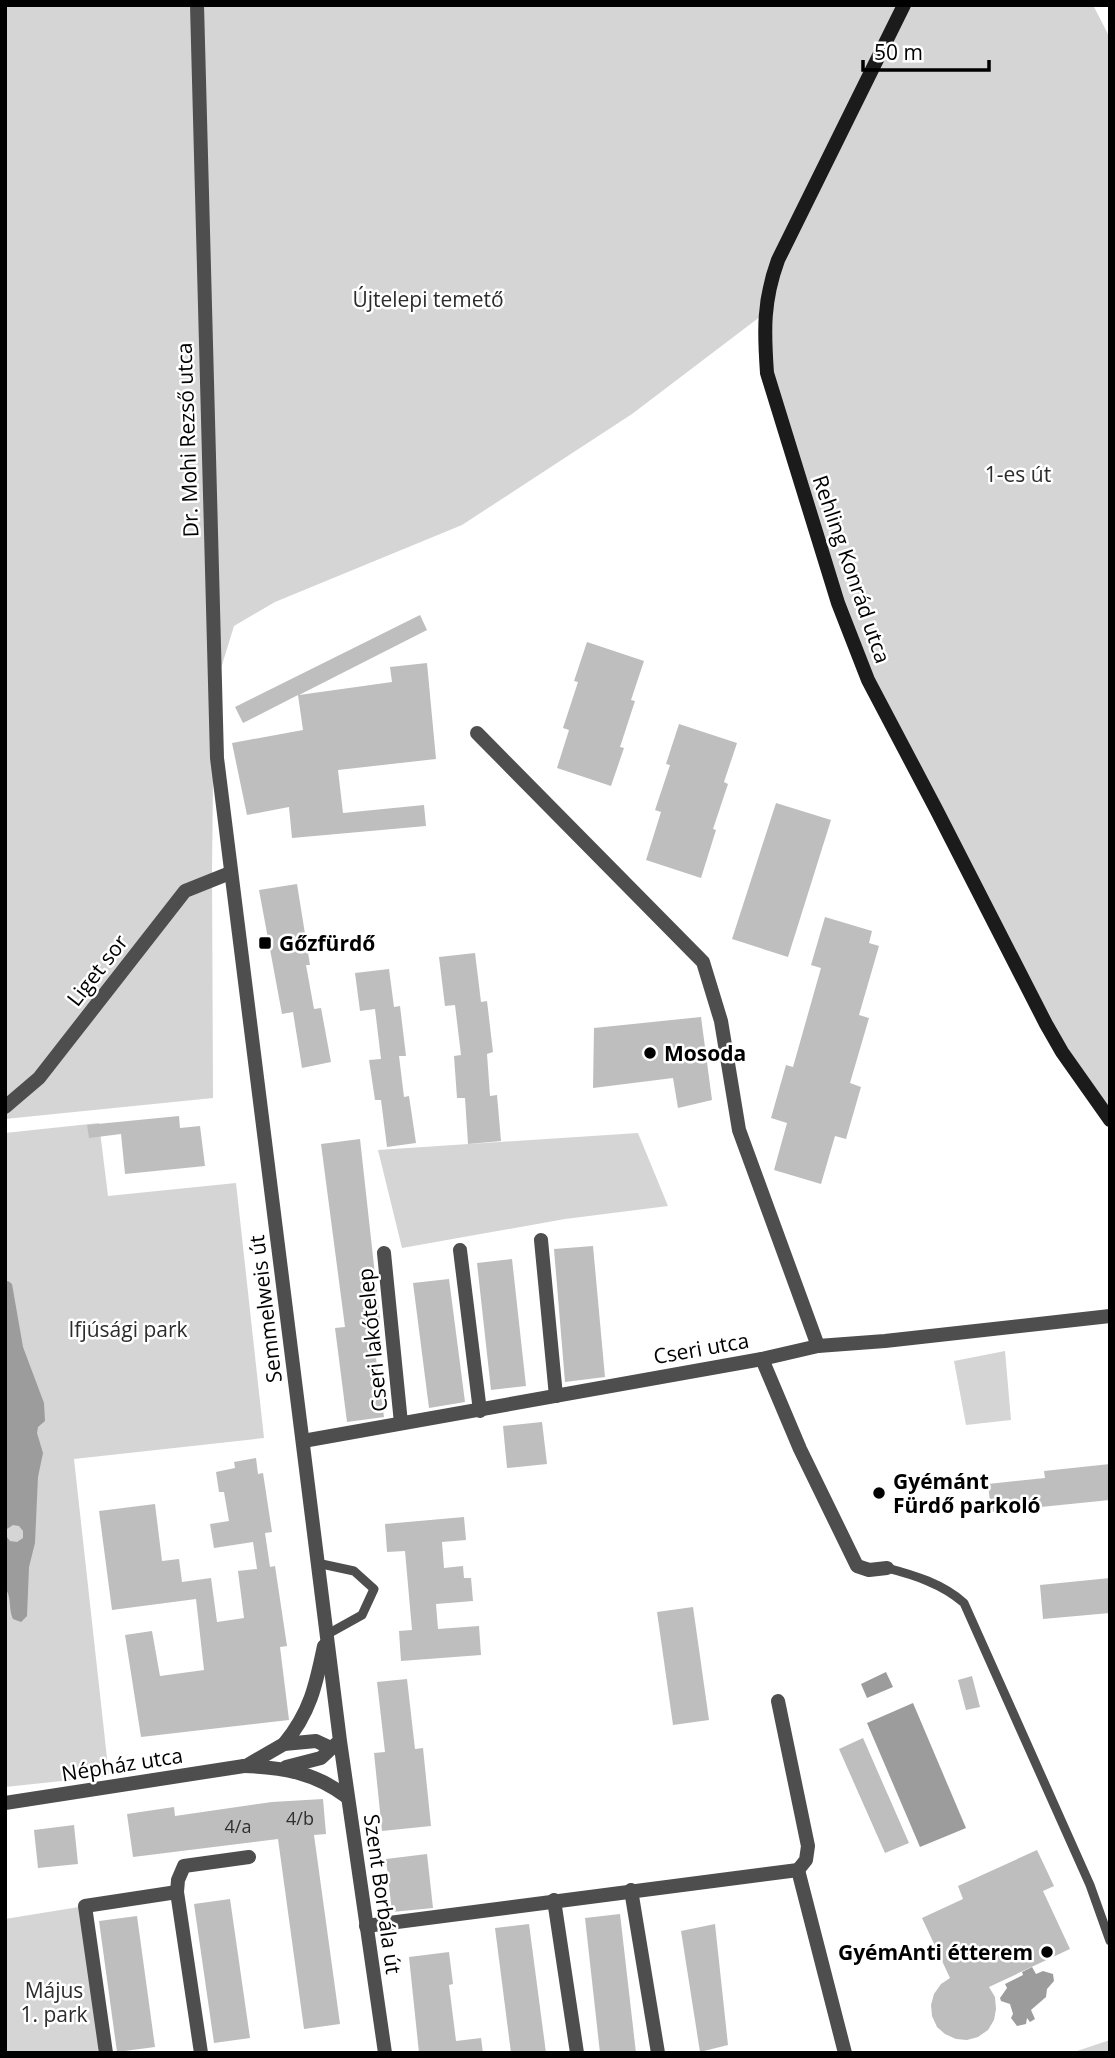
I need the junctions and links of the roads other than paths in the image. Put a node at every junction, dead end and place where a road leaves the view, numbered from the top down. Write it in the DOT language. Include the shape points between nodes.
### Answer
graph roads {
  1 [pos="197,5"];
  2 [pos="904,5"];
  3 [pos="477,733"];
  4 [pos="230,873"];
  5 [pos="5,1107"];
  6 [pos="1110,1120"];
  7 [pos="541,1240"];
  8 [pos="460,1250"];
  9 [pos="384,1252"];
  10 [pos="1110,1316"];
  11 [pos="818,1346"];
  12 [pos="762,1359"];
  13 [pos="556,1396"];
  14 [pos="480,1411"];
  15 [pos="401,1423"];
  16 [pos="303,1441"];
  17 [pos="317,1563"];
  18 [pos="887,1568"];
  19 [pos="326,1635"];
  20 [pos="778,1701"];
  21 [pos="284,1744"];
  22 [pos="337,1747"];
  23 [pos="244,1766"];
  24 [pos="284,1768"];
  25 [pos="347,1797"];
  26 [pos="5,1803"];
  27 [pos="249,1857"];
  28 [pos="798,1870"];
  29 [pos="631,1890"];
  30 [pos="177,1892"];
  31 [pos="554,1900"];
  32 [pos="366,1926"];
  33 [pos="1110,1941"];
  34 [pos="106,2053"];
  35 [pos="201,2053"];
  36 [pos="385,2053"];
  37 [pos="577,2053"];
  38 [pos="658,2053"];
  39 [pos="845,2053"];
  1 -- 4 [label="street, Dr. Mohi Rezső utca" via="217,758"];
  2 -- 6 [label="main road, Rehling Konrád utca" via="778,260 768,287 767,373 838,603 868,680 1046,1024"];
  3 -- 11 [label="street" via="703,962 721,1021 739,1130"];
  4 -- 5 [label="street, Liget sor" via="185,891 39,1077"];
  4 -- 16 [label="street, Semmelweis út"];
  7 -- 13 [label="street"];
  8 -- 14 [label="street"];
  9 -- 15 [label="street, Cseri lakótelep"];
  10 -- 11 [label="street, Cseri utca"];
  11 -- 12 [label="street, Cseri utca"];
  12 -- 13 [label="street, Cseri utca"];
  12 -- 18 [label="street" via="857,1566"];
  13 -- 14 [label="street, Cseri utca"];
  14 -- 15 [label="street, Cseri utca"];
  15 -- 16 [label="street, Cseri utca"];
  16 -- 17 [label="street, Semmelweis út"];
  17 -- 19 [label="street, Semmelweis út"];
  17 -- 19 [label="lane" via="354,1571 374,1588 362,1615"];
  18 -- 33 [label="lane" via="952,1592 964,1603 1090,1885"];
  19 -- 21 [label="street" via="311,1701"];
  19 -- 22 [label="street, Semmelweis út"];
  20 -- 28 [label="street" via="808,1846 806,1860"];
  21 -- 22 [label="street" via="316,1741"];
  21 -- 23 [label="street"];
  22 -- 24 [label="street" via="321,1758"];
  22 -- 25 [label="street, Szent Borbála út"];
  23 -- 24 [label="street"];
  23 -- 26 [label="street, Népház utca"];
  24 -- 25 [label="street" via="315,1777"];
  25 -- 32 [label="street, Szent Borbála út"];
  27 -- 30 [label="street" via="184,1866"];
  28 -- 29 [label="street"];
  28 -- 39 [label="street"];
  29 -- 31 [label="street"];
  29 -- 38 [label="street"];
  30 -- 34 [label="street" via="85,1906"];
  30 -- 35 [label="street"];
  31 -- 32 [label="street"];
  31 -- 37 [label="street"];
  32 -- 36 [label="street, Szent Borbála út"];
}
